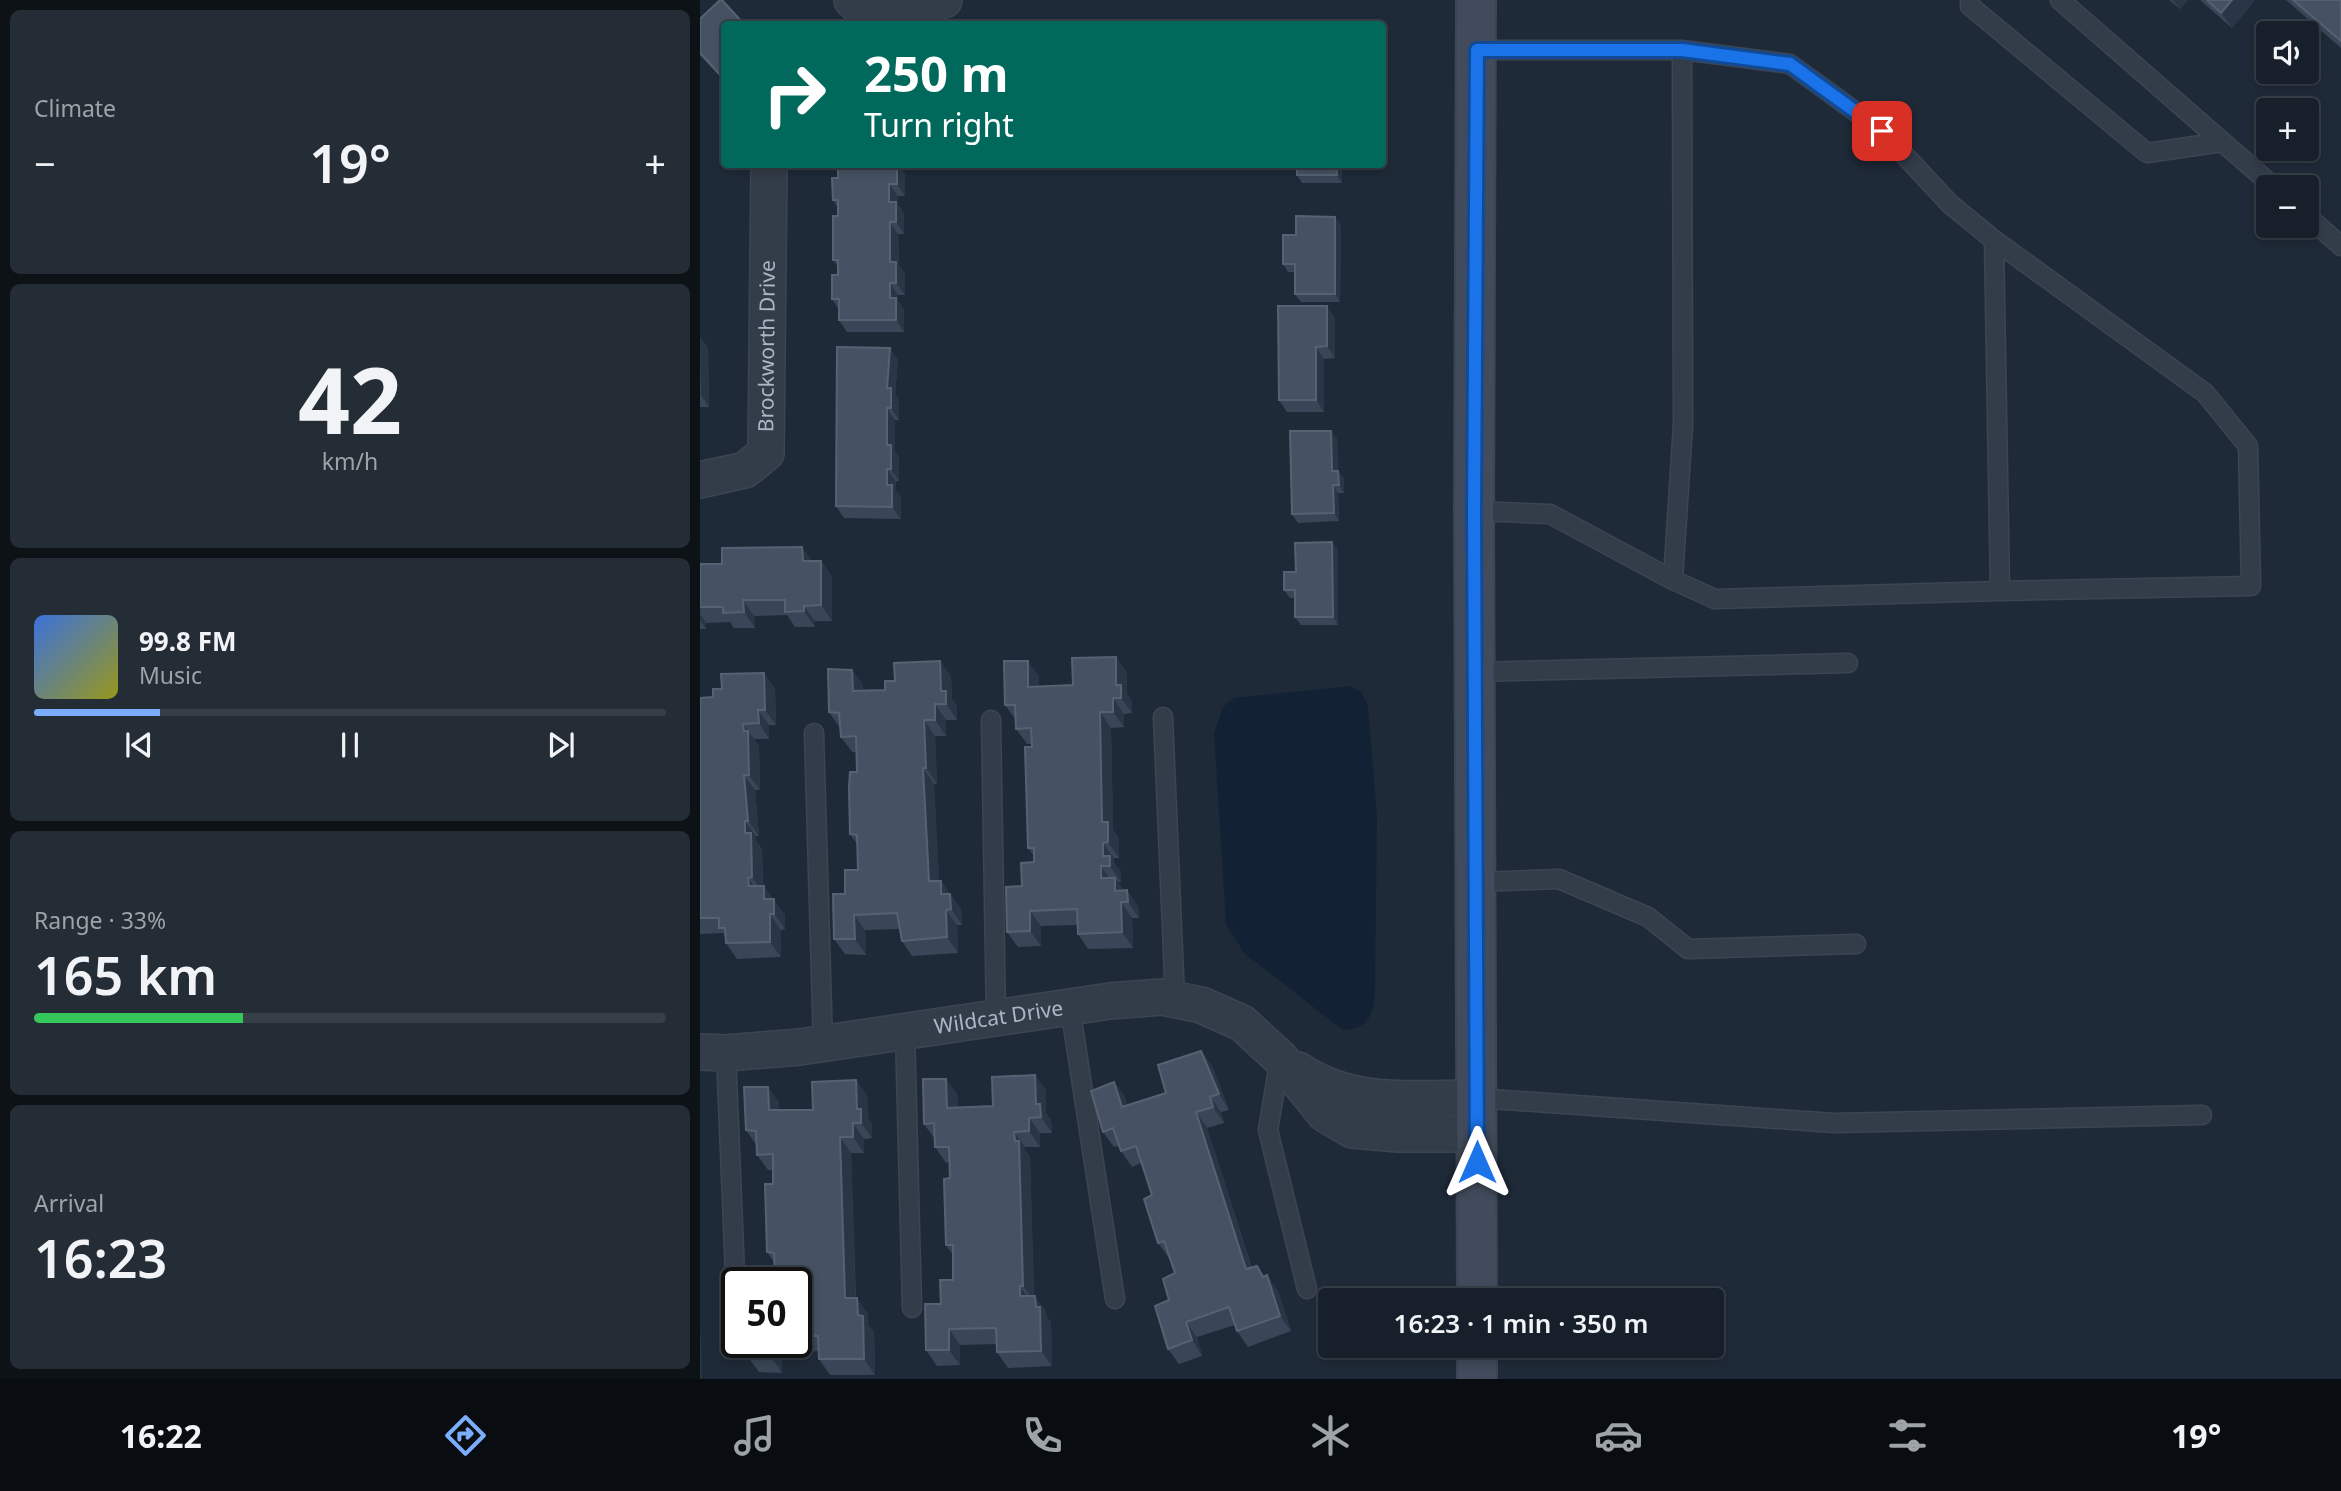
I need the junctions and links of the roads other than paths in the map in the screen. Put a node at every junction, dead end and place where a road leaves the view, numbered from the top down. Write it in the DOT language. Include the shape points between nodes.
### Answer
graph roads {
  1 [pos="944,0"];
  2 [pos="1476,0"];
  3 [pos="1970,0"];
  4 [pos="2060,0"];
  5 [pos="867,14"];
  6 [pos="1477,50"];
  7 [pos="1682,50"];
  8 [pos="2222,142"];
  9 [pos="769,168"];
  10 [pos="2260,175"];
  11 [pos="2319,227"];
  12 [pos="1994,240"];
  13 [pos="2341,246"];
  14 [pos="700,480"];
  15 [pos="1474,511"];
  16 [pos="1673,580"];
  17 [pos="2000,591"];
  18 [pos="1848,663"];
  19 [pos="1475,671"];
  20 [pos="1163,718"];
  21 [pos="990,720"];
  22 [pos="814,733"];
  23 [pos="1476,882"];
  24 [pos="1856,944"];
  25 [pos="1175,999"];
  26 [pos="1070,1007"];
  27 [pos="996,1018"];
  28 [pos="905,1031"];
  29 [pos="823,1044"];
  30 [pos="713,1052"];
  31 [pos="1280,1058"];
  32 [pos="2202,1115"];
  33 [pos="1477,1116"];
  34 [pos="733,1267"];
  35 [pos="1477,1288"];
  36 [pos="1307,1289"];
  37 [pos="1115,1299"];
  38 [pos="912,1308"];
  39 [pos="1478,1358"];
  40 [pos="1478,1379"];
  1 -- 5 [label="street"];
  2 -- 6 [label="main road"];
  3 -- 8 [label="lane" via="1970,6 2147,153"];
  4 -- 8 [label="lane"];
  6 -- 7 [label="lane"];
  6 -- 15 [label="main road"];
  7 -- 12 [label="lane" via="1790,64 1882,131 1950,204"];
  7 -- 16 [label="lane" via="1683,425"];
  8 -- 10 [label="lane"];
  9 -- 14 [label="street, Brockworth Drive" via="766,453 745,470"];
  11 -- 13 [label="lane"];
  12 -- 17 [label="lane"];
  12 -- 17 [label="lane" via="2205,393 2248,446 2251,573 2251,586"];
  15 -- 16 [label="lane" via="1550,514"];
  15 -- 19 [label="main road"];
  16 -- 17 [label="lane" via="1715,598"];
  18 -- 19 [label="lane"];
  19 -- 23 [label="main road"];
  20 -- 25 [label="lane"];
  21 -- 27 [label="lane"];
  22 -- 29 [label="lane"];
  23 -- 24 [label="lane" via="1559,879 1648,917 1688,949"];
  23 -- 33 [label="main road"];
  25 -- 26 [label="street, Wildcat Drive"];
  25 -- 31 [label="street, Wildcat Drive" via="1242,1023"];
  26 -- 27 [label="street, Wildcat Drive"];
  26 -- 37 [label="lane"];
  27 -- 28 [label="street, Wildcat Drive"];
  28 -- 29 [label="street, Wildcat Drive"];
  28 -- 38 [label="lane"];
  29 -- 30 [label="street, Wildcat Drive"];
  30 -- 34 [label="lane"];
  31 -- 33 [label="street, Wildcat Drive" via="1321,1086"];
  31 -- 36 [label="lane" via="1268,1130"];
  32 -- 33 [label="lane" via="1834,1123"];
  33 -- 35 [label="main road"];
  39 -- 40 [label="main road"];
}
